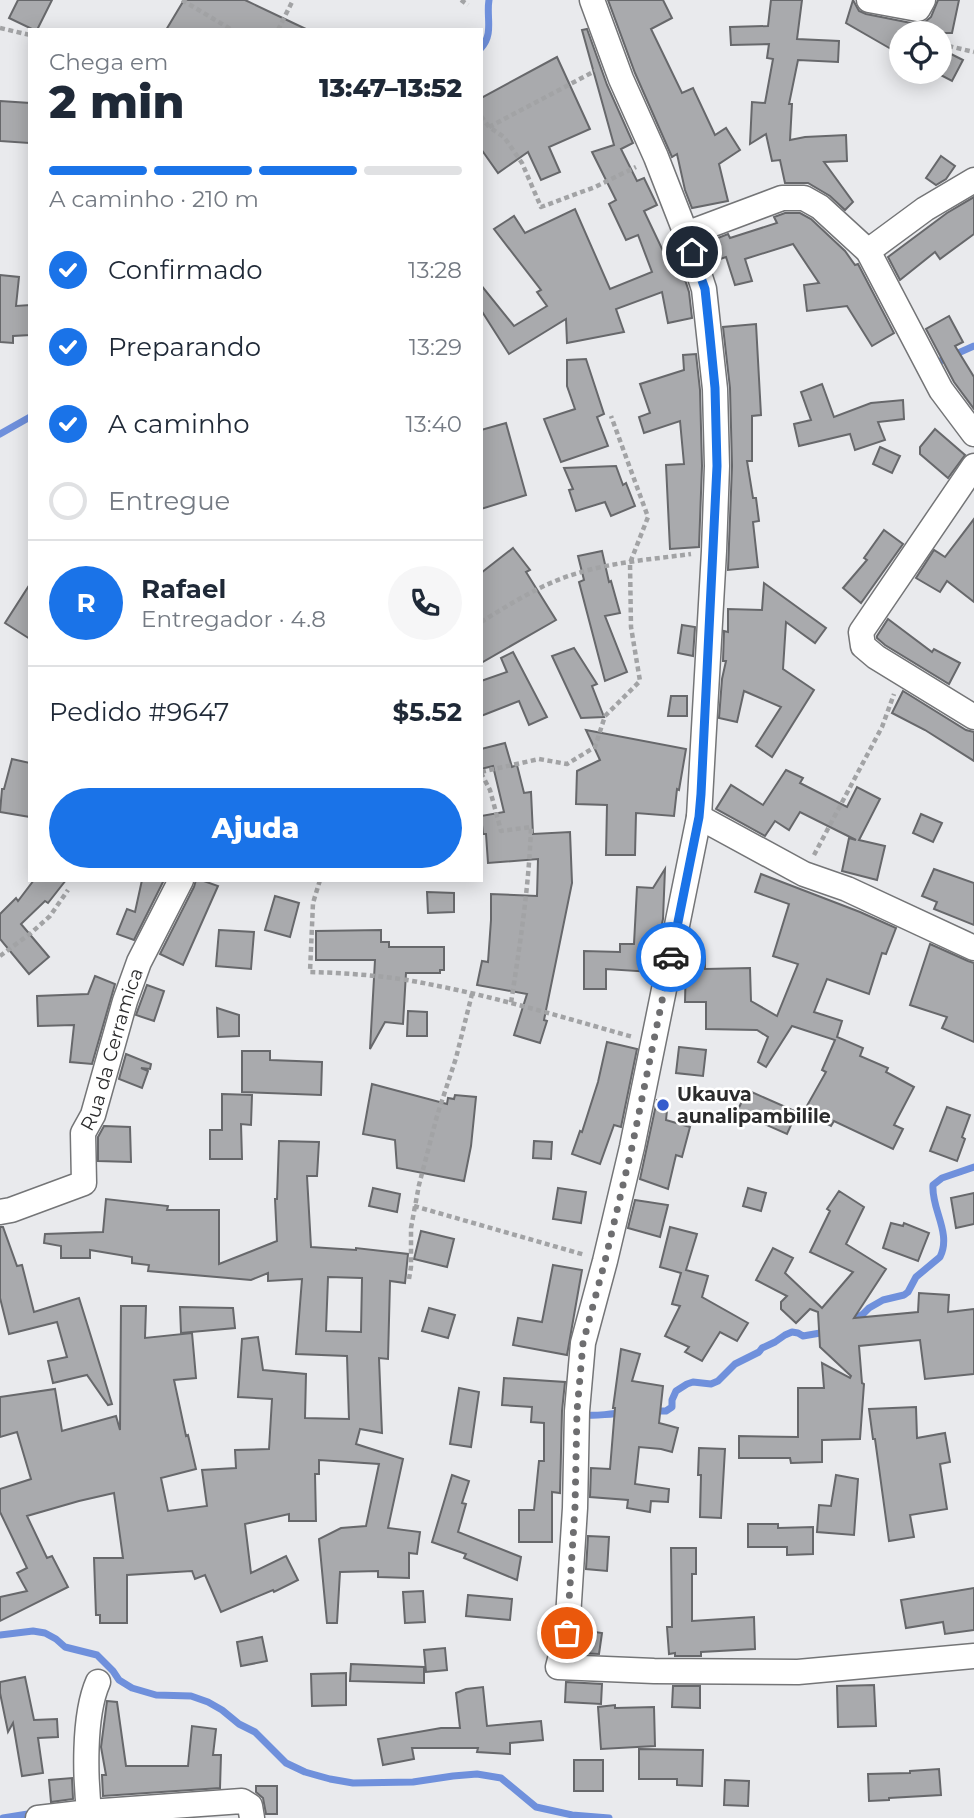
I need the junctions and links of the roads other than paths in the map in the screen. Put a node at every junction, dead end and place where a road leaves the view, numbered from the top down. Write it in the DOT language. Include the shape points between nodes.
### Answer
graph roads {
  1 [pos="592,0"];
  2 [pos="869,0"];
  3 [pos="923,0"];
  4 [pos="974,180"];
  5 [pos="686,234"];
  6 [pos="868,251"];
  7 [pos="974,434"];
  8 [pos="974,466"];
  9 [pos="974,717"];
  10 [pos="699,817"];
  11 [pos="180,882"];
  12 [pos="974,948"];
  13 [pos="0,1212"];
  14 [pos="974,1656"];
  15 [pos="98,1682"];
  16 [pos="90,1815"];
  17 [pos="38,1818"];
  18 [pos="252,1818"];
  1 -- 5 [label="street"];
  2 -- 3 [label="street" via="918,9"];
  4 -- 6 [label="street"];
  5 -- 6 [label="street" via="782,198 804,198"];
  5 -- 10 [label="street" via="705,289 717,466"];
  6 -- 7 [label="street" via="942,390"];
  8 -- 9 [label="street" via="860,632 863,646"];
  10 -- 12 [label="street" via="804,874"];
  10 -- 14 [label="street" via="632,1147 583,1343 567,1633 558,1667 798,1672"];
  11 -- 13 [label="street, Rua da Cerramica" via="139,962 125,1001 93,1115 83,1133 84,1183"];
  15 -- 16 [label="street" via="88,1718"];
  16 -- 17 [label="street"];
  16 -- 18 [label="street" via="242,1801 250,1806"];
}
